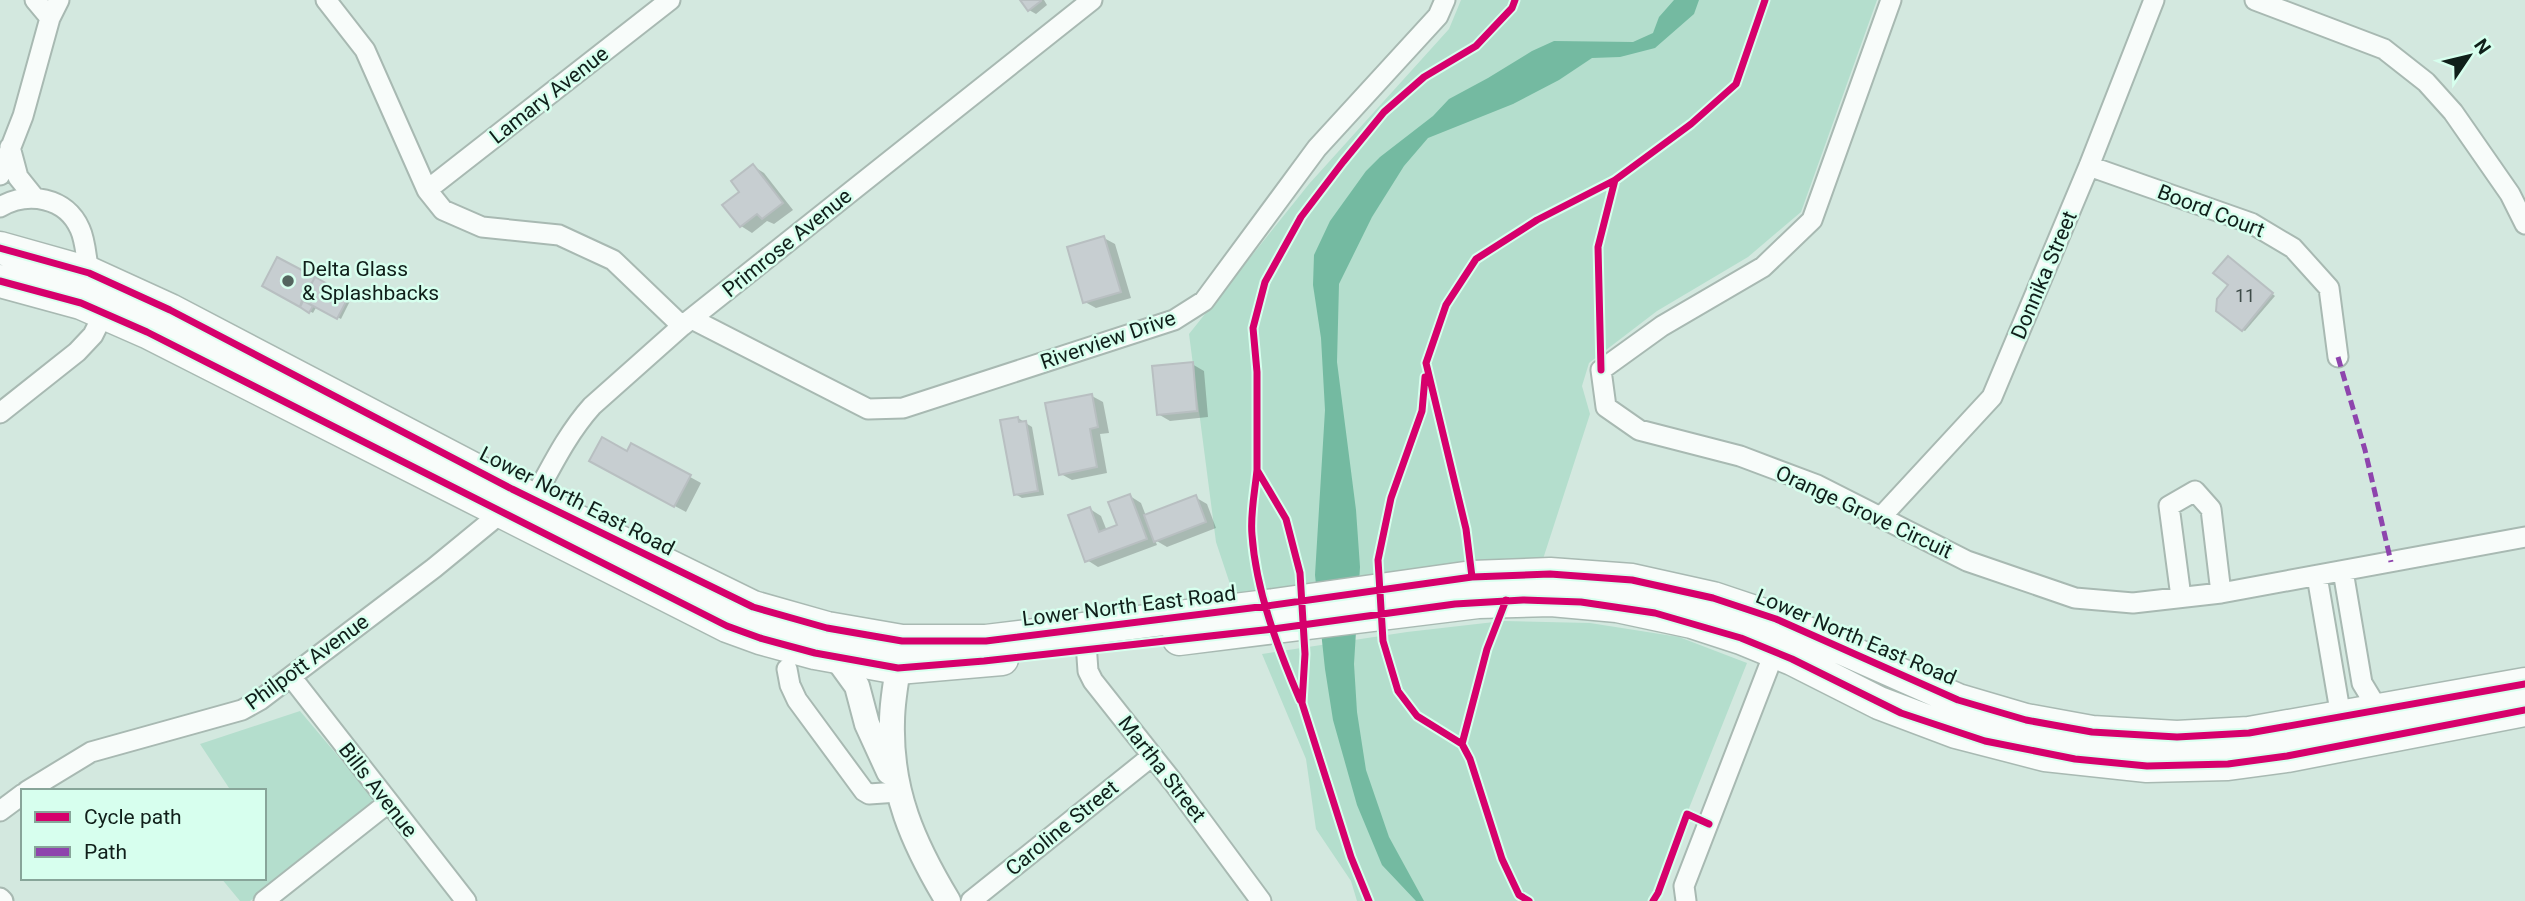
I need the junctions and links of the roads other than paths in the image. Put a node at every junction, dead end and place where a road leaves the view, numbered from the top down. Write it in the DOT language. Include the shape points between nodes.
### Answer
graph roads {
  1 [pos="35,0"];
  2 [pos="60,0"];
  3 [pos="326,0"];
  4 [pos="670,0"];
  5 [pos="1092,0"];
  6 [pos="1445,0"];
  7 [pos="1891,0"];
  8 [pos="2154,0"];
  9 [pos="2255,0"];
  10 [pos="50,18"];
  11 [pos="10,148"];
  12 [pos="2089,166"];
  13 [pos="0,175"];
  14 [pos="427,190"];
  15 [pos="34,197"];
  16 [pos="0,207"];
  17 [pos="2525,224"];
  18 [pos="0,248"];
  19 [pos="89,273"];
  20 [pos="0,281"];
  21 [pos="38,290"];
  22 [pos="104,313"];
  23 [pos="687,323"];
  24 [pos="2338,357"];
  25 [pos="0,413"];
  26 [pos="517,506"];
  27 [pos="1881,517"];
  28 [pos="2525,537"];
  29 [pos="2343,571"];
  30 [pos="2316,576"];
  31 [pos="2221,593"];
  32 [pos="2180,597"];
  33 [pos="1780,638"];
  34 [pos="1085,639"];
  35 [pos="900,654"];
  36 [pos="836,657"];
  37 [pos="787,669"];
  38 [pos="292,678"];
  39 [pos="2525,684"];
  40 [pos="2379,710"];
  41 [pos="2525,710"];
  42 [pos="2341,717"];
  43 [pos="2367,740"];
  44 [pos="1152,756"];
  45 [pos="30,789"];
  46 [pos="898,792"];
  47 [pos="21,795"];
  48 [pos="388,803"];
  49 [pos="0,811"];
  50 [pos="264,901"];
  51 [pos="466,901"];
  52 [pos="948,901"];
  53 [pos="971,901"];
  54 [pos="1261,901"];
  55 [pos="1685,901"];
  1 -- 10 [label="street"];
  2 -- 10 [label="street"];
  3 -- 14 [label="street" via="365,50"];
  4 -- 14 [label="street, Lamary Avenue"];
  5 -- 23 [label="street, Primrose Avenue"];
  6 -- 23 [label="street, Riverview Drive" via="1438,16 1317,148 1204,301 1174,320 903,408 868,409"];
  7 -- 27 [label="street, Orange Grove Circuit" via="1812,220 1763,267 1662,326 1601,370 1606,407 1639,430 1740,456 1817,485"];
  8 -- 12 [label="street, Donnika Street"];
  9 -- 17 [label="street" via="2384,49 2426,82 2453,112 2510,194"];
  10 -- 11 [label="street"];
  11 -- 13 [label="street"];
  11 -- 15 [label="street" via="18,177"];
  12 -- 24 [label="street, Boord Court" via="2251,223 2293,247 2329,288"];
  12 -- 27 [label="street, Donnika Street" via="1992,397"];
  14 -- 23 [label="street, Riverview Drive" via="443,210 482,227 559,235 613,260"];
  15 -- 16 [label="street"];
  15 -- 19 [label="street" via="60,205 75,220"];
  18 -- 19 [label="main road, Lower North East Road"];
  19 -- 21 [label="main road"];
  19 -- 26 [label="main road, Lower North East Road" via="170,310"];
  20 -- 21 [label="main road, Lower North East Road"];
  21 -- 22 [label="main road, Lower North East Road"];
  22 -- 25 [label="street" via="77,352"];
  22 -- 26 [label="main road, Lower North East Road"];
  23 -- 26 [label="street, Primrose Avenue" via="581,418"];
  26 -- 35 [label="main road, Lower North East Road" via="753,607"];
  26 -- 36 [label="main road, Lower North East Road" via="727,626"];
  26 -- 38 [label="street, Philpott Avenue"];
  27 -- 32 [label="street, Orange Grove Circuit" via="1966,561 2075,598 2133,603"];
  28 -- 29 [label="street, Orange Grove Circuit"];
  29 -- 30 [label="street, Orange Grove Circuit"];
  29 -- 40 [label="street" via="2362,683"];
  30 -- 31 [label="street, Orange Grove Circuit"];
  30 -- 42 [label="street"];
  31 -- 32 [label="street, Orange Grove Circuit"];
  31 -- 32 [label="street" via="2211,509 2195,491 2169,506"];
  33 -- 34 [label="main road, Lower North East Road" via="1755,611 1694,593 1612,578 1516,574 1472,577 1421,597"];
  33 -- 42 [label="main road, Lower North East Road" via="1958,700 2062,727 2122,735 2200,737"];
  33 -- 43 [label="main road, Lower North East Road" via="1879,703 2006,746 2075,760 2228,764"];
  33 -- 55 [label="street" via="1684,886"];
  34 -- 35 [label="main road, Lower North East Road" via="986,641"];
  34 -- 44 [label="street, Martha Street" via="1093,681"];
  35 -- 36 [label="main road, Lower North East Road"];
  35 -- 46 [label="street" via="892,719"];
  36 -- 46 [label="street" via="857,686 867,724"];
  37 -- 46 [label="street" via="797,700 863,791"];
  38 -- 45 [label="street, Philpott Avenue" via="242,710 91,752"];
  38 -- 48 [label="street, Bills Avenue"];
  39 -- 40 [label="main road, Lower North East Road"];
  40 -- 42 [label="main road, Lower North East Road"];
  41 -- 43 [label="main road, Lower North East Road"];
  42 -- 43 [label="street"];
  44 -- 53 [label="street, Caroline Street"];
  44 -- 54 [label="street, Martha Street"];
  46 -- 52 [label="street" via="918,847"];
  47 -- 49 [label="street"];
  48 -- 50 [label="street"];
  48 -- 51 [label="street, Bills Avenue"];
}
